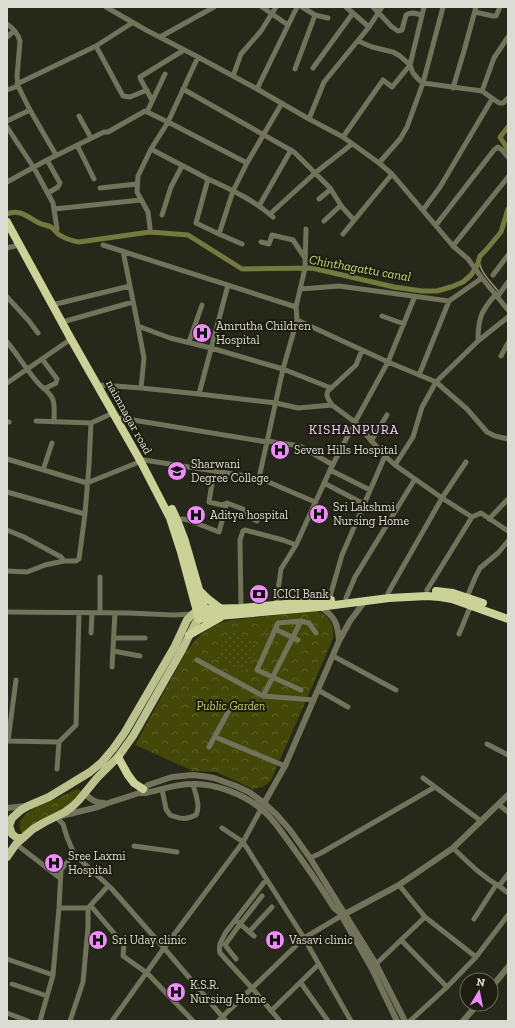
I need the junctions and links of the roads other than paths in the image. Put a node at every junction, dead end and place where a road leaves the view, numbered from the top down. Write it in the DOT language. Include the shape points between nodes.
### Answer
graph roads {
  1 [pos="106,7"];
  2 [pos="214,7"];
  3 [pos="262,7"];
  4 [pos="276,7"];
  5 [pos="297,7"];
  6 [pos="302,7"];
  7 [pos="346,7"];
  8 [pos="373,7"];
  9 [pos="382,7"];
  10 [pos="424,7"];
  11 [pos="443,7"];
  12 [pos="500,7"];
  13 [pos="476,10"];
  14 [pos="272,13"];
  15 [pos="353,13"];
  16 [pos="379,14"];
  17 [pos="315,15"];
  18 [pos="422,15"];
  19 [pos="328,18"];
  20 [pos="132,22"];
  21 [pos="7,24"];
  22 [pos="288,25"];
  23 [pos="369,27"];
  24 [pos="14,31"];
  25 [pos="7,37"];
  26 [pos="160,37"];
  27 [pos="508,37"];
  28 [pos="358,41"];
  29 [pos="96,46"];
  30 [pos="184,50"];
  31 [pos="198,56"];
  32 [pos="410,65"];
  33 [pos="312,68"];
  34 [pos="295,69"];
  35 [pos="166,74"];
  36 [pos="233,76"];
  37 [pos="423,83"];
  38 [pos="18,85"];
  39 [pos="453,88"];
  40 [pos="183,89"];
  41 [pos="257,89"];
  42 [pos="7,90"];
  43 [pos="147,90"];
  44 [pos="482,92"];
  45 [pos="508,98"];
  46 [pos="492,99"];
  47 [pos="152,100"];
  48 [pos="282,104"];
  49 [pos="30,110"];
  50 [pos="146,112"];
  51 [pos="79,116"];
  52 [pos="309,119"];
  53 [pos="7,121"];
  54 [pos="168,122"];
  55 [pos="7,127"];
  56 [pos="264,135"];
  57 [pos="343,137"];
  58 [pos="91,138"];
  59 [pos="352,144"];
  60 [pos="77,145"];
  61 [pos="151,149"];
  62 [pos="291,150"];
  63 [pos="56,155"];
  64 [pos="508,157"];
  65 [pos="47,160"];
  66 [pos="247,163"];
  67 [pos="379,163"];
  68 [pos="182,166"];
  69 [pos="34,168"];
  70 [pos="315,173"];
  71 [pos="392,174"];
  72 [pos="508,177"];
  73 [pos="94,179"];
  74 [pos="208,179"];
  75 [pos="7,182"];
  76 [pos="137,184"];
  77 [pos="100,188"];
  78 [pos="331,189"];
  79 [pos="234,191"];
  80 [pos="48,193"];
  81 [pos="319,199"];
  82 [pos="141,200"];
  83 [pos="341,205"];
  84 [pos="259,206"];
  85 [pos="54,209"];
  86 [pos="423,210"];
  87 [pos="7,214"];
  88 [pos="162,215"];
  89 [pos="354,220"];
  90 [pos="324,221"];
  91 [pos="7,222"];
  92 [pos="436,226"];
  93 [pos="150,228"];
  94 [pos="57,229"];
  95 [pos="306,229"];
  96 [pos="219,234"];
  97 [pos="343,234"];
  98 [pos="17,236"];
  99 [pos="262,242"];
  100 [pos="242,244"];
  101 [pos="19,245"];
  102 [pos="103,245"];
  103 [pos="453,246"];
  104 [pos="7,248"];
  105 [pos="123,251"];
  106 [pos="508,255"];
  107 [pos="306,259"];
  108 [pos="494,275"];
  109 [pos="481,276"];
  110 [pos="508,282"];
  111 [pos="228,285"];
  112 [pos="130,286"];
  113 [pos="300,290"];
  114 [pos="497,295"];
  115 [pos="415,296"];
  116 [pos="7,297"];
  117 [pos="449,301"];
  118 [pos="133,302"];
  119 [pos="56,304"];
  120 [pos="202,305"];
  121 [pos="296,307"];
  122 [pos="508,310"];
  123 [pos="382,316"];
  124 [pos="508,317"];
  125 [pos="298,320"];
  126 [pos="66,321"];
  127 [pos="404,324"];
  128 [pos="138,326"];
  129 [pos="38,333"];
  130 [pos="71,339"];
  131 [pos="478,341"];
  132 [pos="189,342"];
  133 [pos="7,343"];
  134 [pos="508,343"];
  135 [pos="211,348"];
  136 [pos="362,350"];
  137 [pos="501,356"];
  138 [pos="42,359"];
  139 [pos="388,362"];
  140 [pos="283,369"];
  141 [pos="27,370"];
  142 [pos="419,375"];
  143 [pos="436,382"];
  144 [pos="7,383"];
  145 [pos="102,385"];
  146 [pos="141,388"];
  147 [pos="331,388"];
  148 [pos="44,389"];
  149 [pos="199,394"];
  150 [pos="276,403"];
  151 [pos="332,404"];
  152 [pos="113,413"];
  153 [pos="387,415"];
  154 [pos="121,418"];
  155 [pos="36,421"];
  156 [pos="54,422"];
  157 [pos="355,422"];
  158 [pos="91,423"];
  159 [pos="508,439"];
  160 [pos="267,441"];
  161 [pos="371,441"];
  162 [pos="52,443"];
  163 [pos="385,456"];
  164 [pos="7,459"];
  165 [pos="142,461"];
  166 [pos="466,462"];
  167 [pos="395,465"];
  168 [pos="332,467"];
  169 [pos="43,470"];
  170 [pos="214,471"];
  171 [pos="260,478"];
  172 [pos="415,479"];
  173 [pos="88,483"];
  174 [pos="324,483"];
  175 [pos="370,490"];
  176 [pos="7,492"];
  177 [pos="442,498"];
  178 [pos="508,499"];
  179 [pos="315,502"];
  180 [pos="226,503"];
  181 [pos="364,504"];
  182 [pos="85,514"];
  183 [pos="472,517"];
  184 [pos="489,518"];
  185 [pos="177,520"];
  186 [pos="257,521"];
  187 [pos="7,530"];
  188 [pos="508,531"];
  189 [pos="508,541"];
  190 [pos="296,545"];
  191 [pos="64,561"];
  192 [pos="7,571"];
  193 [pos="100,577"];
  194 [pos="199,590"];
  195 [pos="427,590"];
  196 [pos="388,593"];
  197 [pos="466,597"];
  198 [pos="346,598"];
  199 [pos="329,600"];
  200 [pos="365,601"];
  201 [pos="276,605"];
  202 [pos="471,605"];
  203 [pos="319,607"];
  204 [pos="241,608"];
  205 [pos="7,612"];
  206 [pos="222,612"];
  207 [pos="80,613"];
  208 [pos="92,613"];
  209 [pos="100,613"];
  210 [pos="115,613"];
  211 [pos="508,613"];
  212 [pos="200,614"];
  213 [pos="508,619"];
  214 [pos="301,621"];
  215 [pos="275,629"];
  216 [pos="91,633"];
  217 [pos="316,633"];
  218 [pos="459,634"];
  219 [pos="189,635"];
  220 [pos="114,638"];
  221 [pos="145,638"];
  222 [pos="292,638"];
  223 [pos="298,640"];
  224 [pos="340,641"];
  225 [pos="113,651"];
  226 [pos="140,656"];
  227 [pos="333,656"];
  228 [pos="197,660"];
  229 [pos="112,667"];
  230 [pos="272,678"];
  231 [pos="16,680"];
  232 [pos="301,690"];
  233 [pos="318,690"];
  234 [pos="396,690"];
  235 [pos="263,696"];
  236 [pos="314,700"];
  237 [pos="232,705"];
  238 [pos="348,707"];
  239 [pos="215,737"];
  240 [pos="8,741"];
  241 [pos="60,742"];
  242 [pos="487,744"];
  243 [pos="209,747"];
  244 [pos="508,755"];
  245 [pos="118,758"];
  246 [pos="284,766"];
  247 [pos="56,769"];
  248 [pos="423,778"];
  249 [pos="193,784"];
  250 [pos="68,785"];
  251 [pos="434,787"];
  252 [pos="162,790"];
  253 [pos="141,791"];
  254 [pos="85,793"];
  255 [pos="508,794"];
  256 [pos="108,803"];
  257 [pos="498,804"];
  258 [pos="28,806"];
  259 [pos="263,806"];
  260 [pos="7,808"];
  261 [pos="508,812"];
  262 [pos="57,816"];
  263 [pos="9,822"];
  264 [pos="481,822"];
  265 [pos="222,828"];
  266 [pos="23,838"];
  267 [pos="243,842"];
  268 [pos="16,844"];
  269 [pos="134,846"];
  270 [pos="453,848"];
  271 [pos="177,852"];
  272 [pos="74,854"];
  273 [pos="7,857"];
  274 [pos="310,858"];
  275 [pos="508,874"];
  276 [pos="60,878"];
  277 [pos="266,880"];
  278 [pos="399,885"];
  279 [pos="108,886"];
  280 [pos="498,886"];
  281 [pos="508,893"];
  282 [pos="262,896"];
  283 [pos="272,906"];
  284 [pos="89,907"];
  285 [pos="59,908"];
  286 [pos="343,915"];
  287 [pos="508,915"];
  288 [pos="425,917"];
  289 [pos="474,919"];
  290 [pos="238,922"];
  291 [pos="250,932"];
  292 [pos="254,936"];
  293 [pos="304,938"];
  294 [pos="401,940"];
  295 [pos="164,948"];
  296 [pos="476,957"];
  297 [pos="7,959"];
  298 [pos="236,959"];
  299 [pos="319,964"];
  300 [pos="374,966"];
  301 [pos="508,967"];
  302 [pos="147,973"];
  303 [pos="53,975"];
  304 [pos="499,978"];
  305 [pos="301,982"];
  306 [pos="12,984"];
  307 [pos="446,987"];
  308 [pos="252,988"];
  309 [pos="46,996"];
  310 [pos="271,1011"];
  311 [pos="471,1012"];
  312 [pos="7,1013"];
  313 [pos="225,1019"];
  314 [pos="28,1021"];
  315 [pos="40,1021"];
  316 [pos="70,1021"];
  317 [pos="112,1021"];
  318 [pos="193,1021"];
  319 [pos="218,1021"];
  320 [pos="280,1021"];
  321 [pos="328,1021"];
  322 [pos="351,1021"];
  323 [pos="398,1021"];
  324 [pos="405,1021"];
  325 [pos="410,1021"];
  326 [pos="464,1021"];
  1 -- 20 [label="street"];
  2 -- 26 [label="street"];
  3 -- 14 [label="street"];
  4 -- 14 [label="street"];
  5 -- 22 [label="street"];
  6 -- 17 [label="street"];
  7 -- 15 [label="street"];
  8 -- 16 [label="street"];
  9 -- 16 [label="street"];
  10 -- 18 [label="street"];
  11 -- 37 [label="street"];
  12 -- 13 [label="street" via="496,16"];
  13 -- 39 [label="street"];
  14 -- 22 [label="street"];
  14 -- 36 [label="street" via="261,31 241,54"];
  15 -- 23 [label="street"];
  15 -- 33 [label="street"];
  16 -- 18 [label="street" via="398,31 402,30 406,15 410,12"];
  16 -- 23 [label="street"];
  17 -- 19 [label="street"];
  17 -- 34 [label="street"];
  18 -- 32 [label="street"];
  20 -- 26 [label="street"];
  20 -- 29 [label="street"];
  21 -- 24 [label="street"];
  22 -- 41 [label="street"];
  23 -- 28 [label="street"];
  24 -- 25 [label="street"];
  24 -- 38 [label="street" via="20,41"];
  26 -- 30 [label="street"];
  27 -- 44 [label="street" via="494,58"];
  28 -- 32 [label="street" via="393,52"];
  28 -- 52 [label="street" via="324,82"];
  29 -- 38 [label="street"];
  29 -- 43 [label="street" via="123,96 130,97"];
  30 -- 31 [label="street"];
  30 -- 43 [label="street" via="141,76"];
  31 -- 36 [label="street"];
  31 -- 40 [label="street"];
  32 -- 37 [label="street" via="413,73"];
  32 -- 57 [label="street" via="392,87 383,80"];
  35 -- 47 [label="street"];
  36 -- 41 [label="street"];
  37 -- 39 [label="street"];
  37 -- 67 [label="street" via="404,133"];
  38 -- 42 [label="street"];
  38 -- 49 [label="street"];
  39 -- 44 [label="street"];
  40 -- 54 [label="street"];
  40 -- 56 [label="street"];
  41 -- 48 [label="street"];
  43 -- 47 [label="street"];
  44 -- 46 [label="street"];
  45 -- 46 [label="street" via="503,103"];
  46 -- 86 [label="street" via="440,187"];
  47 -- 50 [label="street"];
  48 -- 52 [label="street"];
  48 -- 56 [label="street"];
  49 -- 53 [label="street"];
  49 -- 63 [label="street"];
  50 -- 54 [label="street"];
  50 -- 58 [label="street"];
  51 -- 58 [label="street"];
  52 -- 57 [label="street"];
  54 -- 61 [label="street"];
  54 -- 66 [label="street"];
  55 -- 69 [label="street"];
  56 -- 62 [label="street"];
  56 -- 66 [label="street"];
  57 -- 59 [label="street"];
  58 -- 60 [label="street"];
  59 -- 67 [label="street"];
  59 -- 70 [label="street"];
  60 -- 63 [label="street"];
  60 -- 73 [label="street"];
  61 -- 68 [label="street"];
  61 -- 76 [label="street" via="138,176"];
  62 -- 70 [label="street"];
  62 -- 84 [label="street"];
  63 -- 65 [label="street"];
  64 -- 92 [label="street" via="500,148 494,150"];
  65 -- 69 [label="street"];
  65 -- 80 [label="street" via="60,183"];
  66 -- 79 [label="street"];
  67 -- 71 [label="street"];
  68 -- 74 [label="street"];
  68 -- 88 [label="street" via="171,187"];
  69 -- 75 [label="street"];
  69 -- 80 [label="street"];
  70 -- 78 [label="street"];
  70 -- 84 [label="street" via="272,215"];
  71 -- 86 [label="street"];
  71 -- 89 [label="street"];
  72 -- 103 [label="street"];
  74 -- 79 [label="street"];
  74 -- 96 [label="street" via="196,223"];
  76 -- 77 [label="street"];
  76 -- 82 [label="street"];
  78 -- 81 [label="street"];
  78 -- 83 [label="street"];
  79 -- 84 [label="street"];
  79 -- 96 [label="street"];
  80 -- 85 [label="street"];
  82 -- 85 [label="street"];
  82 -- 93 [label="street" via="148,212"];
  83 -- 89 [label="street"];
  83 -- 90 [label="street"];
  85 -- 94 [label="street"];
  86 -- 92 [label="street"];
  87 -- 98 [label="highway"];
  89 -- 97 [label="street"];
  91 -- 98 [label="highway"];
  92 -- 103 [label="street"];
  95 -- 107 [label="street"];
  96 -- 100 [label="street"];
  98 -- 101 [label="highway, naimnagar road"];
  98 -- 119 [label="highway"];
  99 -- 107 [label="street" via="269,244 272,235 293,240"];
  101 -- 104 [label="street"];
  101 -- 130 [label="highway, naimnagar road"];
  102 -- 105 [label="street"];
  103 -- 109 [label="street" via="468,259"];
  105 -- 111 [label="street"];
  105 -- 112 [label="street"];
  106 -- 108 [label="street"];
  107 -- 113 [label="street"];
  109 -- 114 [label="street"];
  109 -- 117 [label="street"];
  110 -- 114 [label="street"];
  111 -- 121 [label="street"];
  111 -- 135 [label="street"];
  112 -- 118 [label="street"];
  112 -- 119 [label="street"];
  113 -- 115 [label="street" via="339,286"];
  113 -- 121 [label="street"];
  114 -- 122 [label="street"];
  114 -- 131 [label="street" via="482,311 478,325"];
  115 -- 117 [label="street"];
  115 -- 127 [label="street"];
  116 -- 129 [label="street"];
  117 -- 142 [label="street"];
  118 -- 126 [label="street"];
  118 -- 128 [label="street"];
  119 -- 126 [label="highway"];
  120 -- 132 [label="street"];
  121 -- 125 [label="street"];
  123 -- 127 [label="street"];
  124 -- 131 [label="street"];
  125 -- 136 [label="street"];
  125 -- 140 [label="street"];
  126 -- 145 [label="highway"];
  127 -- 139 [label="street"];
  128 -- 132 [label="street"];
  128 -- 146 [label="street" via="144,358"];
  130 -- 138 [label="street"];
  130 -- 152 [label="highway, naimnagar road"];
  131 -- 143 [label="street"];
  132 -- 135 [label="street"];
  133 -- 141 [label="street"];
  134 -- 137 [label="street"];
  135 -- 140 [label="street"];
  135 -- 149 [label="street"];
  136 -- 139 [label="street"];
  136 -- 147 [label="street" via="356,365"];
  138 -- 141 [label="street"];
  138 -- 148 [label="street" via="58,379 56,383"];
  139 -- 142 [label="street"];
  139 -- 157 [label="street"];
  140 -- 147 [label="street"];
  140 -- 150 [label="street"];
  141 -- 144 [label="street"];
  141 -- 148 [label="street"];
  142 -- 143 [label="street"];
  143 -- 159 [label="street" via="487,432"];
  143 -- 167 [label="street" via="422,407 413,437"];
  145 -- 146 [label="street"];
  145 -- 154 [label="highway"];
  146 -- 149 [label="street"];
  147 -- 151 [label="street" via="326,395"];
  148 -- 156 [label="street" via="53,399"];
  149 -- 150 [label="street"];
  150 -- 151 [label="street" via="298,408"];
  150 -- 160 [label="street"];
  151 -- 157 [label="street"];
  152 -- 158 [label="street"];
  152 -- 165 [label="highway, naimnagar road"];
  153 -- 161 [label="street"];
  154 -- 160 [label="street"];
  154 -- 165 [label="highway"];
  155 -- 156 [label="street"];
  156 -- 158 [label="street"];
  157 -- 161 [label="street"];
  157 -- 168 [label="street"];
  158 -- 173 [label="street"];
  160 -- 168 [label="street" via="300,446"];
  160 -- 171 [label="street"];
  161 -- 163 [label="street"];
  162 -- 169 [label="street"];
  163 -- 167 [label="street"];
  163 -- 175 [label="street"];
  164 -- 169 [label="street"];
  165 -- 170 [label="street"];
  165 -- 173 [label="street"];
  165 -- 185 [label="highway"];
  165 -- 212 [label="highway, naimnagar road" via="176,532"];
  166 -- 177 [label="street"];
  167 -- 172 [label="street"];
  168 -- 174 [label="street"];
  168 -- 175 [label="street"];
  169 -- 173 [label="street"];
  170 -- 171 [label="street"];
  170 -- 180 [label="street" via="209,502 222,505"];
  171 -- 179 [label="street"];
  172 -- 177 [label="street"];
  172 -- 198 [label="street" via="355,577"];
  173 -- 182 [label="street"];
  174 -- 179 [label="street"];
  174 -- 181 [label="street"];
  175 -- 181 [label="street"];
  176 -- 182 [label="street"];
  177 -- 183 [label="street"];
  177 -- 196 [label="street"];
  178 -- 184 [label="street"];
  179 -- 190 [label="street"];
  180 -- 185 [label="street" via="219,532 188,520"];
  180 -- 186 [label="street" via="243,509 247,516"];
  181 -- 199 [label="street" via="342,555"];
  182 -- 191 [label="street" via="79,560"];
  183 -- 184 [label="street" via="481,514"];
  183 -- 195 [label="street"];
  184 -- 188 [label="street"];
  185 -- 194 [label="highway"];
  187 -- 191 [label="street" via="61,557"];
  189 -- 197 [label="street" via="480,568"];
  190 -- 201 [label="street" via="281,569"];
  190 -- 204 [label="street" via="243,531 240,540"];
  191 -- 192 [label="street" via="27,572"];
  193 -- 209 [label="street"];
  194 -- 206 [label="highway"];
  194 -- 212 [label="highway"];
  195 -- 196 [label="highway"];
  195 -- 197 [label="highway"];
  196 -- 198 [label="highway"];
  197 -- 211 [label="highway"];
  198 -- 199 [label="highway"];
  199 -- 201 [label="highway"];
  200 -- 202 [label="highway" via="427,596 452,599"];
  200 -- 203 [label="highway"];
  200 -- 224 [label="street" via="350,621"];
  201 -- 204 [label="highway"];
  202 -- 213 [label="highway"];
  202 -- 218 [label="street"];
  203 -- 206 [label="highway"];
  203 -- 224 [label="street" via="333,616"];
  204 -- 206 [label="highway"];
  205 -- 207 [label="street"];
  206 -- 212 [label="highway"];
  206 -- 219 [label="highway"];
  207 -- 208 [label="street"];
  207 -- 241 [label="street" via="76,725"];
  208 -- 209 [label="street"];
  208 -- 216 [label="street"];
  209 -- 210 [label="street"];
  210 -- 212 [label="street"];
  210 -- 220 [label="street"];
  212 -- 219 [label="main road"];
  212 -- 250 [label="main road" via="187,620 175,646 113,750 90,772"];
  214 -- 215 [label="street" via="278,623"];
  214 -- 217 [label="street" via="309,623"];
  214 -- 222 [label="street"];
  215 -- 222 [label="street"];
  215 -- 230 [label="street" via="256,670"];
  219 -- 245 [label="main road"];
  220 -- 221 [label="street"];
  220 -- 225 [label="street"];
  222 -- 223 [label="street"];
  222 -- 230 [label="street"];
  224 -- 227 [label="street"];
  225 -- 226 [label="street"];
  225 -- 229 [label="street"];
  227 -- 233 [label="street"];
  227 -- 234 [label="street"];
  228 -- 235 [label="street"];
  230 -- 232 [label="street"];
  230 -- 235 [label="street"];
  231 -- 240 [label="street"];
  233 -- 236 [label="street"];
  233 -- 238 [label="street"];
  235 -- 236 [label="street"];
  236 -- 246 [label="street"];
  237 -- 239 [label="street"];
  239 -- 243 [label="street"];
  239 -- 246 [label="street"];
  240 -- 241 [label="street"];
  241 -- 247 [label="street"];
  242 -- 244 [label="street"];
  245 -- 253 [label="highway"];
  245 -- 254 [label="main road"];
  246 -- 259 [label="street"];
  248 -- 251 [label="street"];
  249 -- 252 [label="street"];
  249 -- 252 [label="street" via="198,812 191,818 170,815"];
  249 -- 259 [label="street" via="213,786"];
  250 -- 254 [label="main road" via="78,785"];
  250 -- 258 [label="main road"];
  251 -- 264 [label="street"];
  251 -- 274 [label="street"];
  252 -- 253 [label="street" via="145,793"];
  253 -- 256 [label="street"];
  253 -- 259 [label="street" via="148,785 172,778 202,776 249,792"];
  254 -- 256 [label="street" via="97,803"];
  254 -- 262 [label="main road" via="73,806"];
  255 -- 257 [label="street"];
  256 -- 262 [label="street"];
  257 -- 261 [label="street"];
  257 -- 264 [label="street"];
  258 -- 260 [label="street"];
  258 -- 263 [label="main road" via="20,810"];
  259 -- 267 [label="street"];
  259 -- 274 [label="street" via="276,814"];
  259 -- 286 [label="street" via="334,908"];
  262 -- 266 [label="main road" via="33,829"];
  262 -- 272 [label="street" via="63,824"];
  263 -- 266 [label="main road" via="14,836"];
  264 -- 270 [label="street"];
  265 -- 267 [label="street"];
  266 -- 268 [label="main road"];
  267 -- 277 [label="street"];
  267 -- 295 [label="street"];
  268 -- 273 [label="main road"];
  268 -- 276 [label="street"];
  269 -- 271 [label="street"];
  270 -- 278 [label="street"];
  270 -- 280 [label="street"];
  272 -- 276 [label="street" via="60,870"];
  272 -- 279 [label="street"];
  274 -- 286 [label="street"];
  275 -- 280 [label="street"];
  276 -- 285 [label="street"];
  277 -- 290 [label="street"];
  277 -- 293 [label="street"];
  278 -- 286 [label="street"];
  278 -- 288 [label="street"];
  279 -- 284 [label="street"];
  279 -- 295 [label="street"];
  280 -- 281 [label="street"];
  280 -- 289 [label="street"];
  282 -- 290 [label="street"];
  283 -- 291 [label="street"];
  284 -- 285 [label="street"];
  284 -- 302 [label="street" via="124,945 123,956"];
  284 -- 316 [label="street" via="83,982"];
  285 -- 303 [label="street"];
  286 -- 293 [label="street"];
  286 -- 300 [label="street"];
  287 -- 296 [label="street"];
  288 -- 294 [label="street"];
  288 -- 296 [label="street"];
  290 -- 291 [label="street"];
  290 -- 298 [label="street" via="225,945"];
  290 -- 308 [label="street" via="220,942 220,953"];
  291 -- 292 [label="street"];
  293 -- 299 [label="street"];
  293 -- 308 [label="street"];
  294 -- 300 [label="street"];
  294 -- 307 [label="street"];
  295 -- 302 [label="street"];
  295 -- 313 [label="street"];
  296 -- 307 [label="street"];
  297 -- 303 [label="street"];
  299 -- 305 [label="street"];
  299 -- 322 [label="street"];
  300 -- 323 [label="street"];
  300 -- 324 [label="street"];
  301 -- 304 [label="street"];
  302 -- 317 [label="street"];
  302 -- 318 [label="street"];
  303 -- 309 [label="street"];
  305 -- 310 [label="street"];
  305 -- 321 [label="street"];
  306 -- 309 [label="street"];
  307 -- 325 [label="street"];
  308 -- 310 [label="street"];
  308 -- 313 [label="street"];
  309 -- 315 [label="street"];
  310 -- 320 [label="street"];
  311 -- 326 [label="street"];
  312 -- 314 [label="street"];
  313 -- 319 [label="street"];
}
